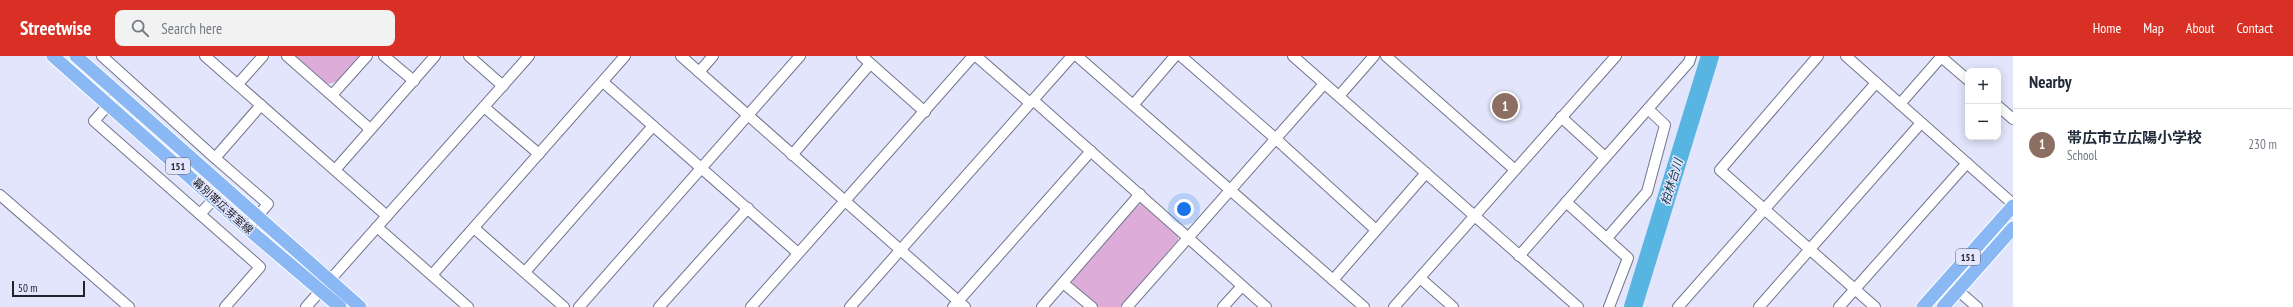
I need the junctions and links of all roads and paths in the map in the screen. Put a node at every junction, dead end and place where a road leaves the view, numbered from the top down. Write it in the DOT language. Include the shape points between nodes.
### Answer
graph roads {
  1 [pos="53,56"];
  2 [pos="76,56"];
  3 [pos="97,56"];
  4 [pos="102,56"];
  5 [pos="205,56"];
  6 [pos="263,56"];
  7 [pos="287,56"];
  8 [pos="367,56"];
  9 [pos="384,56"];
  10 [pos="435,56"];
  11 [pos="469,56"];
  12 [pos="529,56"];
  13 [pos="625,56"];
  14 [pos="681,56"];
  15 [pos="713,56"];
  16 [pos="800,56"];
  17 [pos="862,56"];
  18 [pos="975,56"];
  19 [pos="1072,56"];
  20 [pos="1077,56"];
  21 [pos="1175,56"];
  22 [pos="1181,56"];
  23 [pos="1293,56"];
  24 [pos="1374,56"];
  25 [pos="1386,56"];
  26 [pos="1616,56"];
  27 [pos="1691,56"];
  28 [pos="1818,56"];
  29 [pos="1846,56"];
  30 [pos="1941,56"];
  31 [pos="870,64"];
  32 [pos="87,66"];
  33 [pos="699,72"];
  34 [pos="1965,77"];
  35 [pos="414,81"];
  36 [pos="603,82"];
  37 [pos="1876,83"];
  38 [pos="238,84"];
  39 [pos="1324,84"];
  40 [pos="502,86"];
  41 [pos="118,94"];
  42 [pos="332,95"];
  43 [pos="1339,96"];
  44 [pos="1031,102"];
  45 [pos="1134,104"];
  46 [pos="1900,104"];
  47 [pos="108,105"];
  48 [pos="261,105"];
  49 [pos="484,107"];
  50 [pos="1648,109"];
  51 [pos="2001,109"];
  52 [pos="925,112"];
  53 [pos="747,115"];
  54 [pos="1561,117"];
  55 [pos="2013,119"];
  56 [pos="1921,123"];
  57 [pos="653,126"];
  58 [pos="370,129"];
  59 [pos="1276,139"];
  60 [pos="1091,151"];
  61 [pos="539,154"];
  62 [pos="792,155"];
  63 [pos="1605,157"];
  64 [pos="215,158"];
  65 [pos="1967,163"];
  66 [pos="702,167"];
  67 [pos="335,170"];
  68 [pos="1514,170"];
  69 [pos="1426,173"];
  70 [pos="1231,190"];
  71 [pos="1140,194"];
  72 [pos="0,195"];
  73 [pos="214,199"];
  74 [pos="845,201"];
  75 [pos="1566,202"];
  76 [pos="2013,205"];
  77 [pos="748,208"];
  78 [pos="1764,211"];
  79 [pos="200,214"];
  80 [pos="257,216"];
  81 [pos="387,216"];
  82 [pos="1474,217"];
  83 [pos="377,227"];
  84 [pos="247,228"];
  85 [pos="474,228"];
  86 [pos="2013,228"];
  87 [pos="1376,230"];
  88 [pos="1188,238"];
  89 [pos="1608,238"];
  90 [pos="900,250"];
  91 [pos="1809,250"];
  92 [pos="798,253"];
  93 [pos="1519,256"];
  94 [pos="525,272"];
  95 [pos="432,275"];
  96 [pos="1420,278"];
  97 [pos="1333,280"];
  98 [pos="1947,280"];
  99 [pos="330,281"];
  100 [pos="1063,283"];
  101 [pos="1242,286"];
  102 [pos="1855,290"];
  103 [pos="1958,290"];
  104 [pos="321,291"];
  105 [pos="959,305"];
  106 [pos="1574,306"];
  107 [pos="129,307"];
  108 [pos="225,307"];
  109 [pos="306,307"];
  110 [pos="340,307"];
  111 [pos="360,307"];
  112 [pos="468,307"];
  113 [pos="564,307"];
  114 [pos="579,307"];
  115 [pos="659,307"];
  116 [pos="751,307"];
  117 [pos="850,307"];
  118 [pos="1042,307"];
  119 [pos="1092,307"];
  120 [pos="1127,307"];
  121 [pos="1223,307"];
  122 [pos="1266,307"];
  123 [pos="1364,307"];
  124 [pos="1394,307"];
  125 [pos="1453,307"];
  126 [pos="1609,307"];
  127 [pos="1678,307"];
  128 [pos="1759,307"];
  129 [pos="1839,307"];
  130 [pos="1875,307"];
  131 [pos="1923,307"];
  132 [pos="1943,307"];
  133 [pos="1977,307"];
  1 -- 47 [label="main road, 幕別帯広芽室線 / 151"];
  2 -- 32 [label="main road, 幕別帯広芽室線 / 151"];
  3 -- 32 [label="street"];
  4 -- 64 [label="street"];
  5 -- 38 [label="street"];
  6 -- 38 [label="street"];
  7 -- 42 [label="street"];
  8 -- 42 [label="street"];
  9 -- 35 [label="street"];
  10 -- 35 [label="street"];
  11 -- 40 [label="street"];
  12 -- 40 [label="street"];
  13 -- 36 [label="street"];
  14 -- 33 [label="street"];
  15 -- 33 [label="street"];
  16 -- 53 [label="street"];
  17 -- 31 [label="street"];
  18 -- 44 [label="street"];
  18 -- 52 [label="street"];
  19 -- 44 [label="street"];
  20 -- 45 [label="street"];
  21 -- 45 [label="street"];
  22 -- 59 [label="street"];
  23 -- 39 [label="street"];
  24 -- 43 [label="street"];
  25 -- 68 [label="street"];
  26 -- 54 [label="street"];
  27 -- 50 [label="street" via="1689,62"];
  28 -- 78 [label="street" via="1720,170"];
  29 -- 37 [label="street"];
  30 -- 34 [label="street"];
  30 -- 46 [label="street"];
  31 -- 52 [label="street"];
  31 -- 62 [label="street"];
  32 -- 41 [label="main road, 幕別帯広芽室線 / 151"];
  33 -- 53 [label="street"];
  35 -- 58 [label="street"];
  36 -- 57 [label="street"];
  36 -- 61 [label="street"];
  37 -- 46 [label="street"];
  37 -- 78 [label="street"];
  38 -- 48 [label="street"];
  39 -- 43 [label="street"];
  39 -- 59 [label="street"];
  40 -- 49 [label="street"];
  41 -- 47 [label="street"];
  41 -- 80 [label="main road, 幕別帯広芽室線 / 151"];
  42 -- 58 [label="street"];
  43 -- 69 [label="street"];
  44 -- 60 [label="street"];
  44 -- 90 [label="street"];
  45 -- 70 [label="street"];
  46 -- 56 [label="street"];
  47 -- 73 [label="main road, 幕別帯広芽室線 / 151"];
  47 -- 79 [label="street" via="94,121"];
  48 -- 64 [label="street"];
  48 -- 67 [label="street"];
  49 -- 61 [label="street"];
  49 -- 81 [label="street"];
  50 -- 63 [label="street"];
  50 -- 89 [label="street" via="1665,125 1647,192"];
  51 -- 55 [label="street"];
  52 -- 74 [label="street"];
  53 -- 62 [label="street"];
  53 -- 66 [label="street"];
  54 -- 63 [label="street"];
  54 -- 68 [label="street"];
  56 -- 65 [label="street"];
  56 -- 91 [label="street"];
  57 -- 66 [label="street"];
  57 -- 94 [label="street"];
  58 -- 67 [label="street"];
  59 -- 70 [label="street"];
  59 -- 87 [label="street"];
  60 -- 71 [label="street"];
  60 -- 105 [label="street"];
  61 -- 85 [label="street"];
  62 -- 74 [label="street"];
  63 -- 75 [label="street"];
  64 -- 80 [label="street" via="268,204"];
  65 -- 76 [label="street"];
  65 -- 102 [label="street"];
  66 -- 77 [label="street"];
  66 -- 114 [label="street"];
  67 -- 81 [label="street"];
  68 -- 82 [label="street"];
  69 -- 82 [label="street"];
  69 -- 87 [label="street"];
  70 -- 88 [label="street"];
  70 -- 97 [label="street"];
  71 -- 88 [label="street"];
  71 -- 100 [label="street"];
  72 -- 107 [label="street"];
  73 -- 79 [label="street"];
  73 -- 84 [label="main road, 幕別帯広芽室線 / 151"];
  74 -- 90 [label="street"];
  74 -- 92 [label="street"];
  75 -- 89 [label="street"];
  75 -- 93 [label="street"];
  76 -- 98 [label="main road, 151"];
  77 -- 92 [label="street"];
  77 -- 115 [label="street"];
  78 -- 91 [label="street"];
  78 -- 127 [label="street"];
  79 -- 108 [label="street" via="260,267"];
  80 -- 84 [label="street"];
  80 -- 99 [label="main road, 幕別帯広芽室線 / 151"];
  81 -- 83 [label="street"];
  82 -- 93 [label="street"];
  82 -- 96 [label="street"];
  83 -- 95 [label="street"];
  83 -- 99 [label="street"];
  84 -- 104 [label="main road, 幕別帯広芽室線 / 151"];
  85 -- 94 [label="street"];
  85 -- 95 [label="street"];
  86 -- 103 [label="main road, 151"];
  87 -- 97 [label="street"];
  88 -- 101 [label="street"];
  88 -- 120 [label="street"];
  89 -- 126 [label="street" via="1628,258"];
  90 -- 105 [label="street"];
  90 -- 117 [label="street"];
  91 -- 102 [label="street"];
  91 -- 128 [label="street"];
  92 -- 116 [label="street"];
  93 -- 106 [label="street"];
  94 -- 113 [label="street"];
  95 -- 112 [label="street"];
  96 -- 124 [label="street"];
  96 -- 125 [label="street"];
  97 -- 123 [label="street"];
  98 -- 103 [label="street"];
  98 -- 131 [label="main road, 151"];
  99 -- 104 [label="street"];
  99 -- 111 [label="main road, 幕別帯広芽室線 / 151"];
  100 -- 118 [label="street"];
  100 -- 119 [label="street"];
  101 -- 121 [label="street"];
  101 -- 122 [label="street"];
  102 -- 129 [label="street"];
  102 -- 130 [label="street"];
  103 -- 132 [label="main road, 151"];
  103 -- 133 [label="street"];
  104 -- 109 [label="street"];
  104 -- 110 [label="main road, 幕別帯広芽室線 / 151"];
}
